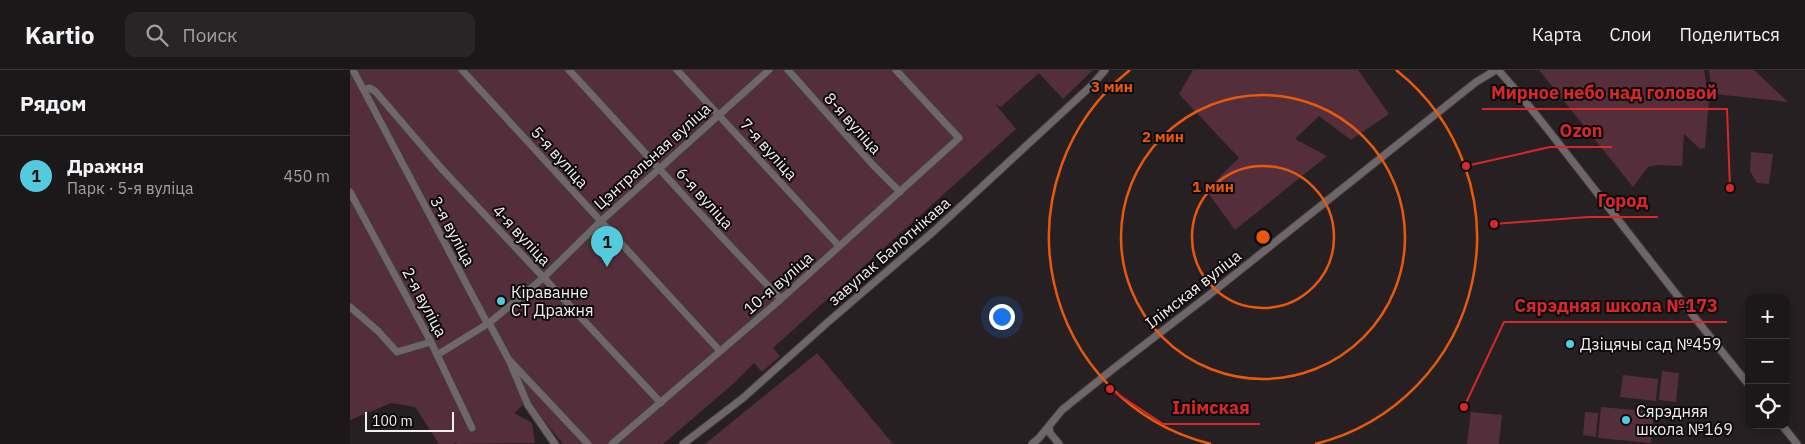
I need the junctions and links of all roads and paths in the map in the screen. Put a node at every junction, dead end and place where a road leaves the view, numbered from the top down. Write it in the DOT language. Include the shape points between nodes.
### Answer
graph roads {
  1 [pos="353,70"];
  2 [pos="462,70"];
  3 [pos="569,70"];
  4 [pos="677,70"];
  5 [pos="769,70"];
  6 [pos="788,70"];
  7 [pos="896,70"];
  8 [pos="1105,70"];
  9 [pos="1497,70"];
  10 [pos="364,90"];
  11 [pos="719,115"];
  12 [pos="660,168"];
  13 [pos="350,192"];
  14 [pos="900,192"];
  15 [pos="600,222"];
  16 [pos="839,246"];
  17 [pos="543,278"];
  18 [pos="781,299"];
  19 [pos="350,307"];
  20 [pos="489,323"];
  21 [pos="431,342"];
  22 [pos="719,350"];
  23 [pos="437,355"];
  24 [pos="509,360"];
  25 [pos="1748,384"];
  26 [pos="660,403"];
  27 [pos="472,428"];
  28 [pos="1048,428"];
  29 [pos="1785,429"];
  30 [pos="555,444"];
  31 [pos="588,444"];
  32 [pos="612,444"];
  33 [pos="683,444"];
  34 [pos="1032,444"];
  35 [pos="1059,444"];
  36 [pos="1797,444"];
  1 -- 10 [label="street, 3-я вуліца"];
  2 -- 15 [label="street, 5-я вуліца"];
  3 -- 12 [label="street, 6-я вуліца"];
  4 -- 11 [label="street, 7-я вуліца"];
  5 -- 11 [label="street, Цэнтральная вуліца"];
  6 -- 14 [label="street, 8-я вуліца"];
  7 -- 14 [label="street, 10-я вуліца" via="959,138"];
  8 -- 33 [label="street, завулак Балотнікава" via="934,231 743,398"];
  9 -- 25 [label="street, Ілімская вуліца" via="1534,112"];
  9 -- 28 [label="street, Ілімская вуліца" via="1476,82 1113,369 1062,410"];
  10 -- 17 [label="street, 4-я вуліца" via="375,91"];
  10 -- 20 [label="street, 3-я вуліца"];
  11 -- 12 [label="street, Цэнтральная вуліца"];
  11 -- 16 [label="street, 7-я вуліца"];
  12 -- 15 [label="street, Цэнтральная вуліца"];
  12 -- 18 [label="street, 6-я вуліца"];
  13 -- 21 [label="street, 2-я вуліца"];
  14 -- 16 [label="street, 10-я вуліца"];
  15 -- 17 [label="street, Цэнтральная вуліца"];
  15 -- 22 [label="street, 5-я вуліца"];
  16 -- 18 [label="street, 10-я вуліца"];
  17 -- 20 [label="street, Цэнтральная вуліца"];
  17 -- 26 [label="street, 4-я вуліца"];
  18 -- 22 [label="street, 10-я вуліца"];
  19 -- 21 [label="street" via="398,352"];
  20 -- 23 [label="street, Цэнтральная вуліца"];
  20 -- 24 [label="street, 3-я вуліца"];
  21 -- 23 [label="street, 2-я вуліца"];
  22 -- 26 [label="street, 10-я вуліца"];
  23 -- 27 [label="street, 2-я вуліца"];
  24 -- 30 [label="street, 3-я вуліца" via="528,405"];
  24 -- 31 [label="street"];
  26 -- 32 [label="street, 10-я вуліца"];
  28 -- 34 [label="street, Ілімская вуліца"];
  28 -- 35 [label="street"];
  29 -- 36 [label="street"];
}
